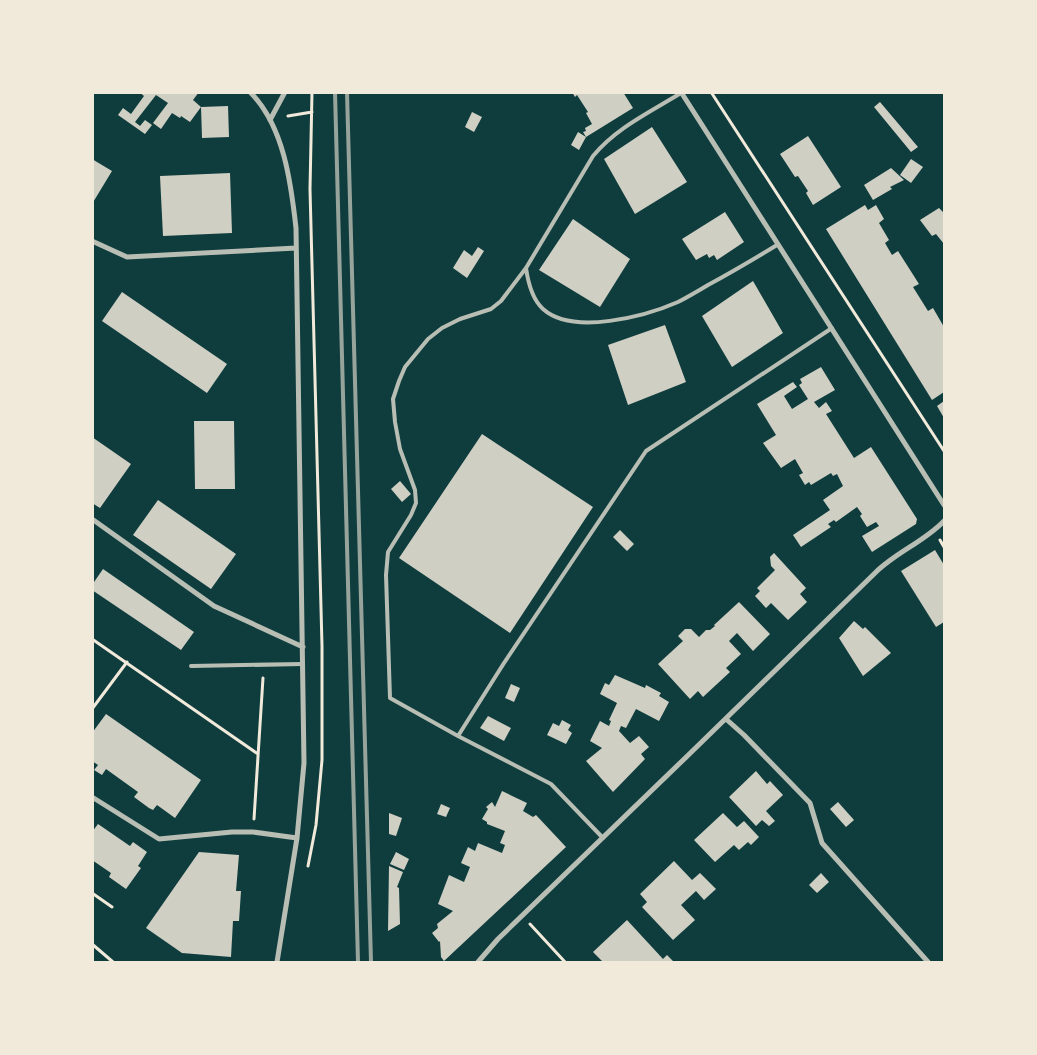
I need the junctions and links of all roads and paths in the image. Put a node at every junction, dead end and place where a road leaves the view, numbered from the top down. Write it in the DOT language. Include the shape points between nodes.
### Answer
graph roads {
  1 [pos="250,92"];
  2 [pos="285,92"];
  3 [pos="711,92"];
  4 [pos="681,93"];
  5 [pos="312,112"];
  6 [pos="270,120"];
  7 [pos="92,241"];
  8 [pos="777,244"];
  9 [pos="296,248"];
  10 [pos="526,268"];
  11 [pos="832,328"];
  12 [pos="944,451"];
  13 [pos="944,504"];
  14 [pos="92,519"];
  15 [pos="944,521"];
  16 [pos="92,639"];
  17 [pos="303,648"];
  18 [pos="127,662"];
  19 [pos="303,664"];
  20 [pos="264,665"];
  21 [pos="191,666"];
  22 [pos="92,708"];
  23 [pos="726,719"];
  24 [pos="458,736"];
  25 [pos="258,754"];
  26 [pos="92,797"];
  27 [pos="253,832"];
  28 [pos="297,838"];
  29 [pos="603,838"];
  30 [pos="92,893"];
  31 [pos="112,907"];
  32 [pos="522,916"];
  33 [pos="92,944"];
  34 [pos="114,962"];
  35 [pos="277,962"];
  36 [pos="478,962"];
  37 [pos="565,962"];
  38 [pos="928,962"];
  1 -- 6 [label="street"];
  2 -- 6 [label="street"];
  3 -- 12 [label="path"];
  4 -- 8 [label="street"];
  4 -- 10 [label="lane" via="604,143"];
  5 -- 6 [label="path"];
  6 -- 9 [label="street" via="285,158 292,192"];
  7 -- 9 [label="street" via="127,256"];
  8 -- 10 [label="lane" via="679,301 612,321 555,318 542,309 533,294"];
  8 -- 11 [label="street"];
  9 -- 17 [label="street"];
  10 -- 24 [label="lane" via="491,309 460,319 428,339 405,367 393,399 400,449 415,490 416,503 388,552 390,698"];
  11 -- 13 [label="street"];
  11 -- 24 [label="lane" via="646,451"];
  14 -- 17 [label="street" via="214,606"];
  15 -- 23 [label="street" via="934,532 883,565"];
  16 -- 18 [label="path"];
  17 -- 19 [label="street"];
  18 -- 22 [label="path"];
  18 -- 25 [label="path"];
  19 -- 20 [label="lane"];
  19 -- 28 [label="street" via="304,763"];
  20 -- 21 [label="lane"];
  20 -- 25 [label="path"];
  23 -- 29 [label="street"];
  23 -- 38 [label="street" via="810,803 822,843"];
  24 -- 29 [label="lane" via="551,784"];
  25 -- 27 [label="path"];
  26 -- 27 [label="street" via="159,839"];
  27 -- 28 [label="street"];
  28 -- 35 [label="street"];
  29 -- 32 [label="street"];
  30 -- 31 [label="path"];
  32 -- 36 [label="street"];
  32 -- 37 [label="path"];
  33 -- 34 [label="path"];
}
